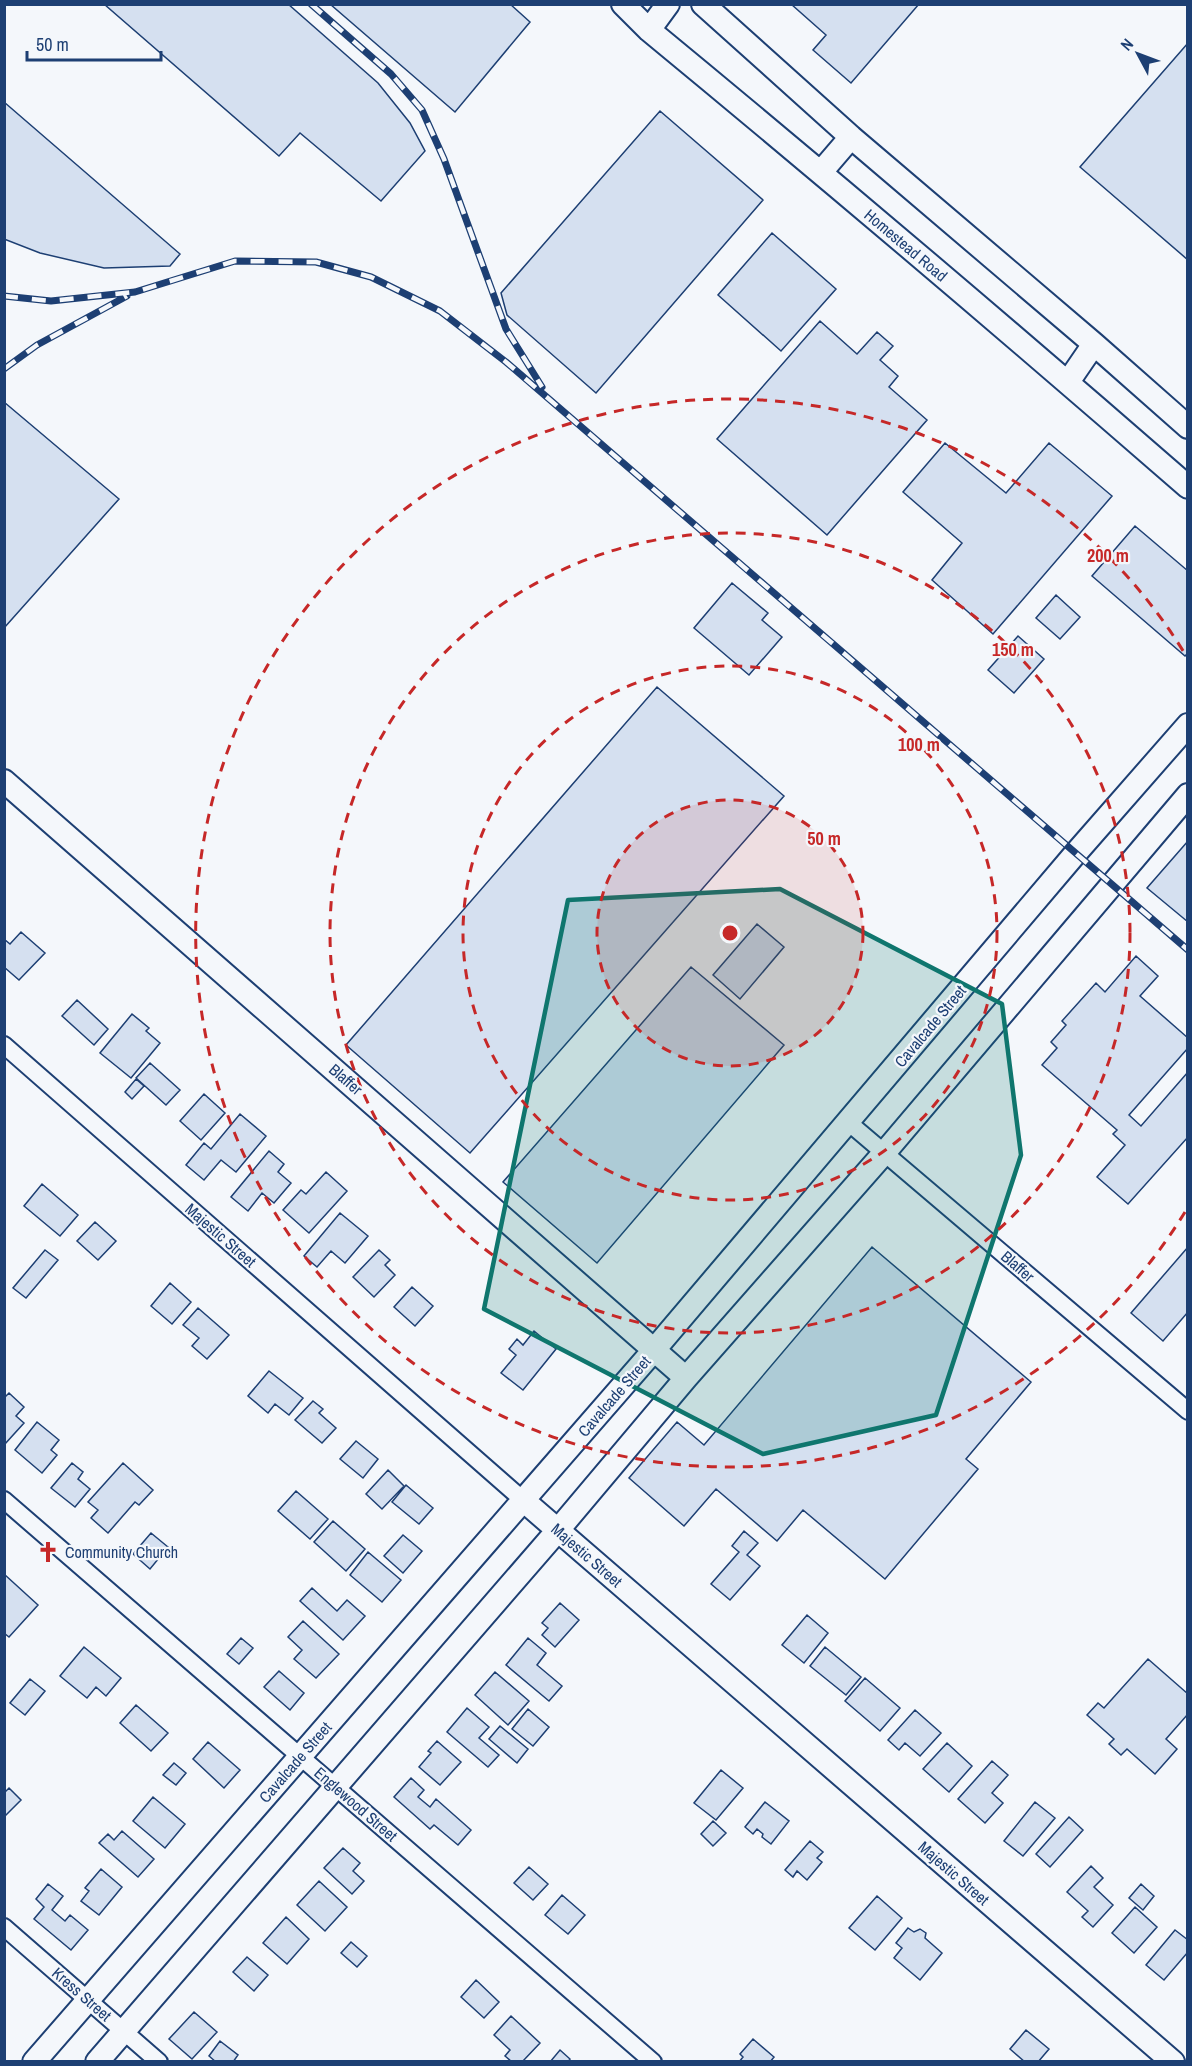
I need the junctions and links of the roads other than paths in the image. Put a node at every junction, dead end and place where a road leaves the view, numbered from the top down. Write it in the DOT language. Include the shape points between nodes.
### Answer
graph roads {
  1 [pos="623,4"];
  2 [pos="668,4"];
  3 [pos="703,4"];
  4 [pos="649,30"];
  5 [pos="851,137"];
  6 [pos="821,172"];
  7 [pos="1094,344"];
  8 [pos="1068,382"];
  9 [pos="1188,427"];
  10 [pos="1188,487"];
  11 [pos="1188,725"];
  12 [pos="4,781"];
  13 [pos="1188,795"];
  14 [pos="4,1045"];
  15 [pos="848,1122"];
  16 [pos="885,1152"];
  17 [pos="654,1350"];
  18 [pos="687,1378"];
  19 [pos="1188,1411"];
  20 [pos="4,1500"];
  21 [pos="523,1500"];
  22 [pos="558,1530"];
  23 [pos="300,1756"];
  24 [pos="336,1787"];
  25 [pos="4,1927"];
  26 [pos="88,2000"];
  27 [pos="124,2031"];
  28 [pos="34,2061"];
  29 [pos="97,2061"];
  30 [pos="159,2061"];
  31 [pos="653,2061"];
  32 [pos="1173,2061"];
  1 -- 4 [label="main road, Homestead Road"];
  2 -- 4 [label="main road"];
  3 -- 5 [label="main road"];
  4 -- 6 [label="main road, Homestead Road"];
  5 -- 6 [label="main road"];
  5 -- 7 [label="main road"];
  6 -- 8 [label="main road, Homestead Road"];
  7 -- 8 [label="main road"];
  7 -- 9 [label="main road"];
  8 -- 10 [label="main road, Homestead Road"];
  11 -- 15 [label="main road, Cavalcade Street"];
  12 -- 17 [label="main road, Blaffer"];
  13 -- 16 [label="main road"];
  14 -- 21 [label="street, Majestic Street"];
  15 -- 16 [label="street, Blaffer"];
  15 -- 17 [label="main road, Cavalcade Street"];
  16 -- 18 [label="main road"];
  16 -- 19 [label="street, Blaffer"];
  17 -- 18 [label="main road, Blaffer"];
  17 -- 21 [label="main road, Cavalcade Street"];
  18 -- 22 [label="main road"];
  20 -- 23 [label="street, Englewood Street"];
  21 -- 22 [label="main road, Majestic Street"];
  21 -- 23 [label="main road, Cavalcade Street"];
  22 -- 24 [label="main road"];
  22 -- 32 [label="main road, Majestic Street"];
  23 -- 24 [label="street, Englewood Street"];
  23 -- 26 [label="main road, Cavalcade Street"];
  24 -- 27 [label="main road"];
  24 -- 31 [label="street, Englewood Street"];
  25 -- 26 [label="street, Kress Street"];
  26 -- 27 [label="street, Kress Street"];
  26 -- 28 [label="main road, Cavalcade Street"];
  27 -- 29 [label="main road"];
  27 -- 30 [label="street, Kress Street"];
}
